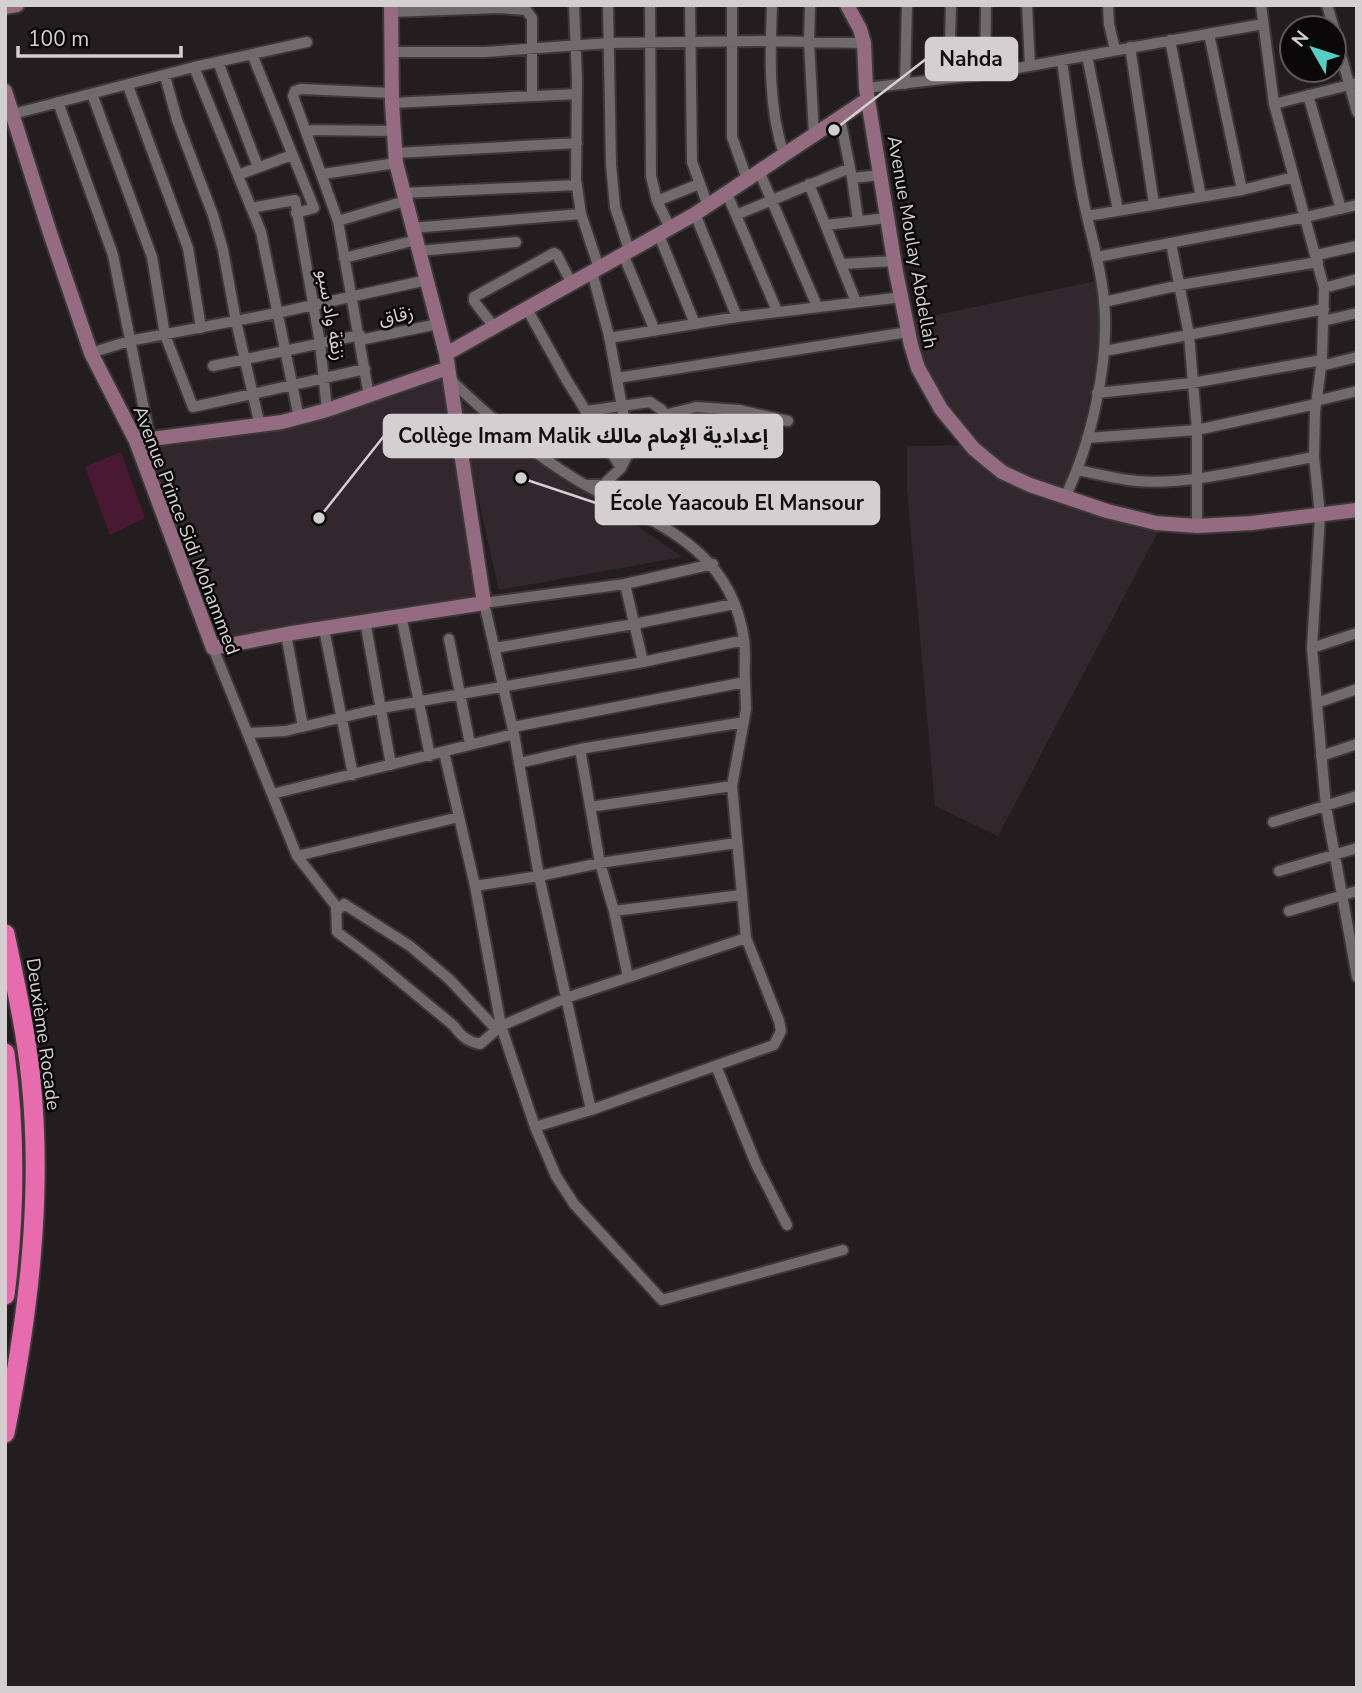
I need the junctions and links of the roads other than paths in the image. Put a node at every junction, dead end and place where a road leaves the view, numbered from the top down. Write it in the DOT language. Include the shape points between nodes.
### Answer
graph roads {
  1 [pos="17,5"];
  2 [pos="574,5"];
  3 [pos="608,5"];
  4 [pos="650,5"];
  5 [pos="690,5"];
  6 [pos="732,5"];
  7 [pos="772,5"];
  8 [pos="810,5"];
  9 [pos="847,5"];
  10 [pos="907,5"];
  11 [pos="951,5"];
  12 [pos="986,5"];
  13 [pos="1027,5"];
  14 [pos="1108,5"];
  15 [pos="1261,5"];
  16 [pos="5,7"];
  17 [pos="391,9"];
  18 [pos="1263,24"];
  19 [pos="1209,34"];
  20 [pos="1170,40"];
  21 [pos="770,41"];
  22 [pos="307,42"];
  23 [pos="731,42"];
  24 [pos="809,42"];
  25 [pos="609,43"];
  26 [pos="651,43"];
  27 [pos="690,43"];
  28 [pos="864,43"];
  29 [pos="575,46"];
  30 [pos="1130,47"];
  31 [pos="532,50"];
  32 [pos="1115,50"];
  33 [pos="391,52"];
  34 [pos="252,54"];
  35 [pos="1087,56"];
  36 [pos="1062,61"];
  37 [pos="218,62"];
  38 [pos="1030,66"];
  39 [pos="194,67"];
  40 [pos="985,74"];
  41 [pos="164,76"];
  42 [pos="949,78"];
  43 [pos="905,84"];
  44 [pos="1353,84"];
  45 [pos="128,86"];
  46 [pos="5,91"];
  47 [pos="867,93"];
  48 [pos="92,94"];
  49 [pos="577,94"];
  50 [pos="1308,95"];
  51 [pos="532,96"];
  52 [pos="392,98"];
  53 [pos="58,102"];
  54 [pos="1274,104"];
  55 [pos="1357,112"];
  56 [pos="13,114"];
  57 [pos="840,118"];
  58 [pos="306,130"];
  59 [pos="394,131"];
  60 [pos="814,135"];
  61 [pos="577,143"];
  62 [pos="292,155"];
  63 [pos="784,155"];
  64 [pos="396,158"];
  65 [pos="258,167"];
  66 [pos="851,173"];
  67 [pos="323,174"];
  68 [pos="238,175"];
  69 [pos="753,175"];
  70 [pos="881,175"];
  71 [pos="1294,177"];
  72 [pos="699,184"];
  73 [pos="809,184"];
  74 [pos="577,185"];
  75 [pos="1242,190"];
  76 [pos="727,194"];
  77 [pos="404,197"];
  78 [pos="1200,197"];
  79 [pos="772,200"];
  80 [pos="657,201"];
  81 [pos="1154,204"];
  82 [pos="1357,205"];
  83 [pos="708,206"];
  84 [pos="251,208"];
  85 [pos="1341,209"];
  86 [pos="1118,210"];
  87 [pos="296,213"];
  88 [pos="581,214"];
  89 [pos="695,214"];
  90 [pos="736,215"];
  91 [pos="1087,216"];
  92 [pos="1306,217"];
  93 [pos="887,219"];
  94 [pos="858,220"];
  95 [pos="338,221"];
  96 [pos="826,225"];
  97 [pos="665,231"];
  98 [pos="416,240"];
  99 [pos="516,242"];
  100 [pos="1171,243"];
  101 [pos="1357,246"];
  102 [pos="626,252"];
  103 [pos="1097,257"];
  104 [pos="344,258"];
  105 [pos="1318,258"];
  106 [pos="894,261"];
  107 [pos="842,264"];
  108 [pos="596,270"];
  109 [pos="1357,279"];
  110 [pos="427,280"];
  111 [pos="572,284"];
  112 [pos="1180,285"];
  113 [pos="1324,288"];
  114 [pos="353,297"];
  115 [pos="902,297"];
  116 [pos="856,302"];
  117 [pos="1104,302"];
  118 [pos="313,306"];
  119 [pos="817,306"];
  120 [pos="527,309"];
  121 [pos="777,311"];
  122 [pos="277,313"];
  123 [pos="1357,313"];
  124 [pos="1324,315"];
  125 [pos="737,317"];
  126 [pos="236,321"];
  127 [pos="438,324"];
  128 [pos="695,324"];
  129 [pos="494,327"];
  130 [pos="201,328"];
  131 [pos="655,331"];
  132 [pos="908,332"];
  133 [pos="165,335"];
  134 [pos="1189,335"];
  135 [pos="360,338"];
  136 [pos="609,338"];
  137 [pos="129,341"];
  138 [pos="320,343"];
  139 [pos="285,350"];
  140 [pos="1105,351"];
  141 [pos="91,353"];
  142 [pos="1357,358"];
  143 [pos="246,359"];
  144 [pos="1322,363"];
  145 [pos="213,366"];
  146 [pos="448,367"];
  147 [pos="365,369"];
  148 [pos="325,378"];
  149 [pos="617,378"];
  150 [pos="1192,383"];
  151 [pos="291,386"];
  152 [pos="1357,391"];
  153 [pos="1097,393"];
  154 [pos="253,394"];
  155 [pos="369,396"];
  156 [pos="1316,403"];
  157 [pos="621,405"];
  158 [pos="327,410"];
  159 [pos="586,411"];
  160 [pos="664,415"];
  161 [pos="299,418"];
  162 [pos="788,421"];
  163 [pos="260,426"];
  164 [pos="1196,430"];
  165 [pos="673,435"];
  166 [pos="1087,438"];
  167 [pos="143,440"];
  168 [pos="1314,457"];
  169 [pos="621,467"];
  170 [pos="1078,470"];
  171 [pos="1197,477"];
  172 [pos="580,481"];
  173 [pos="1065,498"];
  174 [pos="1357,510"];
  175 [pos="1320,515"];
  176 [pos="1197,526"];
  177 [pos="713,564"];
  178 [pos="625,584"];
  179 [pos="484,603"];
  180 [pos="734,604"];
  181 [pos="401,615"];
  182 [pos="365,621"];
  183 [pos="634,624"];
  184 [pos="324,629"];
  185 [pos="1357,633"];
  186 [pos="286,634"];
  187 [pos="449,639"];
  188 [pos="744,639"];
  189 [pos="213,648"];
  190 [pos="495,648"];
  191 [pos="1312,648"];
  192 [pos="643,662"];
  193 [pos="744,682"];
  194 [pos="504,688"];
  195 [pos="1357,689"];
  196 [pos="458,696"];
  197 [pos="419,702"];
  198 [pos="1317,703"];
  199 [pos="382,708"];
  200 [pos="341,717"];
  201 [pos="744,722"];
  202 [pos="303,727"];
  203 [pos="513,730"];
  204 [pos="248,733"];
  205 [pos="470,744"];
  206 [pos="1357,744"];
  207 [pos="580,749"];
  208 [pos="444,752"];
  209 [pos="430,756"];
  210 [pos="1321,756"];
  211 [pos="519,763"];
  212 [pos="391,765"];
  213 [pos="353,775"];
  214 [pos="732,786"];
  215 [pos="272,794"];
  216 [pos="1357,796"];
  217 [pos="590,807"];
  218 [pos="1326,807"];
  219 [pos="459,817"];
  220 [pos="1273,822"];
  221 [pos="736,843"];
  222 [pos="1357,848"];
  223 [pos="297,856"];
  224 [pos="1335,856"];
  225 [pos="600,863"];
  226 [pos="1279,871"];
  227 [pos="539,876"];
  228 [pos="475,886"];
  229 [pos="1357,891"];
  230 [pos="741,895"];
  231 [pos="1343,895"];
  232 [pos="614,911"];
  233 [pos="1289,911"];
  234 [pos="336,912"];
  235 [pos="1352,923"];
  236 [pos="5,934"];
  237 [pos="746,938"];
  238 [pos="1355,958"];
  239 [pos="628,977"];
  240 [pos="1357,977"];
  241 [pos="566,998"];
  242 [pos="499,1028"];
  243 [pos="5,1053"];
  244 [pos="716,1066"];
  245 [pos="591,1110"];
  246 [pos="535,1127"];
  247 [pos="787,1225"];
  248 [pos="844,1250"];
  249 [pos="5,1295"];
  250 [pos="5,1433"];
  1 -- 16 [label="street"];
  2 -- 29 [label="street"];
  3 -- 25 [label="street"];
  4 -- 26 [label="street"];
  5 -- 27 [label="street"];
  6 -- 23 [label="street"];
  7 -- 21 [label="street"];
  8 -- 24 [label="street"];
  9 -- 28 [label="street, Avenue Moulay Abdellah"];
  10 -- 43 [label="street"];
  11 -- 42 [label="street"];
  12 -- 40 [label="street"];
  13 -- 38 [label="street"];
  14 -- 32 [label="street"];
  15 -- 18 [label="street"];
  17 -- 31 [label="street" via="526,10 532,18"];
  17 -- 33 [label="street"];
  18 -- 19 [label="street"];
  18 -- 54 [label="street"];
  19 -- 20 [label="street"];
  19 -- 75 [label="street"];
  20 -- 30 [label="street"];
  20 -- 78 [label="street"];
  21 -- 23 [label="street"];
  21 -- 24 [label="street"];
  21 -- 63 [label="street" via="776,129"];
  22 -- 34 [label="street"];
  23 -- 27 [label="street"];
  23 -- 69 [label="street" via="732,137"];
  24 -- 28 [label="street"];
  24 -- 60 [label="street"];
  25 -- 26 [label="street"];
  25 -- 29 [label="street"];
  25 -- 102 [label="street" via="611,165"];
  26 -- 27 [label="street"];
  26 -- 80 [label="street" via="651,176"];
  27 -- 72 [label="street" via="692,162"];
  28 -- 47 [label="street, Avenue Moulay Abdellah"];
  29 -- 31 [label="street"];
  29 -- 49 [label="street"];
  30 -- 32 [label="street"];
  30 -- 81 [label="street"];
  31 -- 33 [label="street"];
  31 -- 51 [label="street"];
  32 -- 35 [label="street"];
  33 -- 52 [label="street"];
  34 -- 37 [label="street"];
  34 -- 62 [label="street"];
  35 -- 36 [label="street"];
  35 -- 86 [label="street"];
  36 -- 38 [label="street"];
  36 -- 91 [label="street"];
  37 -- 39 [label="street"];
  37 -- 65 [label="street"];
  38 -- 40 [label="street"];
  39 -- 41 [label="street"];
  39 -- 68 [label="street"];
  40 -- 42 [label="street"];
  41 -- 45 [label="street"];
  41 -- 126 [label="street" via="213,215"];
  42 -- 43 [label="street"];
  43 -- 47 [label="street"];
  44 -- 50 [label="street"];
  44 -- 55 [label="street"];
  45 -- 48 [label="street"];
  45 -- 130 [label="street" via="188,248"];
  46 -- 56 [label="street, Avenue Prince Sidi Mohammed"];
  47 -- 57 [label="street"];
  47 -- 70 [label="street, Avenue Moulay Abdellah"];
  48 -- 53 [label="street"];
  48 -- 133 [label="street" via="152,257"];
  49 -- 51 [label="street"];
  49 -- 61 [label="street"];
  50 -- 54 [label="street"];
  50 -- 85 [label="street"];
  51 -- 52 [label="street"];
  52 -- 58 [label="street" via="297,90 293,96"];
  52 -- 59 [label="street"];
  53 -- 56 [label="street"];
  53 -- 137 [label="street" via="113,256"];
  54 -- 71 [label="street"];
  56 -- 141 [label="street, Avenue Prince Sidi Mohammed"];
  57 -- 60 [label="street"];
  57 -- 66 [label="street"];
  58 -- 59 [label="street"];
  58 -- 67 [label="street"];
  59 -- 64 [label="street"];
  60 -- 63 [label="street"];
  61 -- 64 [label="street"];
  61 -- 74 [label="street"];
  62 -- 65 [label="street"];
  62 -- 87 [label="street" via="314,208"];
  63 -- 69 [label="street"];
  64 -- 67 [label="street"];
  64 -- 77 [label="street"];
  65 -- 68 [label="street"];
  66 -- 70 [label="street"];
  66 -- 73 [label="street"];
  66 -- 94 [label="street"];
  67 -- 95 [label="street"];
  68 -- 84 [label="street"];
  69 -- 76 [label="street"];
  69 -- 79 [label="street"];
  70 -- 93 [label="street, Avenue Moulay Abdellah"];
  71 -- 75 [label="street"];
  71 -- 92 [label="street"];
  72 -- 80 [label="street"];
  72 -- 83 [label="street"];
  73 -- 79 [label="street"];
  73 -- 96 [label="street"];
  74 -- 77 [label="street"];
  74 -- 88 [label="street"];
  75 -- 78 [label="street"];
  76 -- 83 [label="street"];
  76 -- 90 [label="street"];
  77 -- 95 [label="street"];
  77 -- 98 [label="street"];
  78 -- 81 [label="street"];
  79 -- 90 [label="street"];
  79 -- 119 [label="street"];
  80 -- 97 [label="street"];
  81 -- 86 [label="street"];
  82 -- 85 [label="street"];
  83 -- 89 [label="street"];
  84 -- 87 [label="street" via="295,200"];
  84 -- 122 [label="street" via="261,232"];
  85 -- 92 [label="street"];
  86 -- 91 [label="street"];
  87 -- 118 [label="street, زنقة واد سبو"];
  88 -- 98 [label="street"];
  88 -- 108 [label="street"];
  89 -- 97 [label="street"];
  89 -- 125 [label="street"];
  90 -- 121 [label="street"];
  91 -- 103 [label="street"];
  92 -- 100 [label="street"];
  92 -- 105 [label="street"];
  93 -- 94 [label="street"];
  93 -- 106 [label="street, Avenue Moulay Abdellah"];
  94 -- 96 [label="street"];
  95 -- 104 [label="street"];
  96 -- 107 [label="street"];
  97 -- 102 [label="street"];
  97 -- 128 [label="street"];
  98 -- 99 [label="street"];
  98 -- 104 [label="street"];
  98 -- 110 [label="street"];
  100 -- 103 [label="street"];
  100 -- 112 [label="street"];
  101 -- 105 [label="street"];
  102 -- 108 [label="street"];
  102 -- 131 [label="street"];
  103 -- 117 [label="street"];
  104 -- 114 [label="street"];
  105 -- 112 [label="street"];
  105 -- 113 [label="street"];
  106 -- 107 [label="street"];
  106 -- 115 [label="street, Avenue Moulay Abdellah"];
  107 -- 116 [label="street"];
  108 -- 111 [label="street"];
  108 -- 136 [label="street"];
  109 -- 113 [label="street"];
  110 -- 114 [label="street"];
  110 -- 127 [label="street"];
  111 -- 120 [label="street"];
  111 -- 129 [label="street" via="554,253 476,296 473,300"];
  112 -- 117 [label="street"];
  112 -- 134 [label="street"];
  113 -- 124 [label="street"];
  114 -- 118 [label="street"];
  114 -- 135 [label="street"];
  115 -- 116 [label="street"];
  115 -- 132 [label="street, Avenue Moulay Abdellah"];
  116 -- 119 [label="street"];
  117 -- 140 [label="street"];
  118 -- 122 [label="street"];
  118 -- 138 [label="street, زنقة واد سبو"];
  119 -- 121 [label="street"];
  120 -- 129 [label="street"];
  120 -- 159 [label="street"];
  121 -- 125 [label="street"];
  122 -- 126 [label="street"];
  122 -- 139 [label="street"];
  123 -- 124 [label="street"];
  124 -- 134 [label="street"];
  124 -- 144 [label="street"];
  125 -- 128 [label="street"];
  126 -- 130 [label="street"];
  126 -- 143 [label="street"];
  127 -- 135 [label="street, زقاق"];
  127 -- 146 [label="street"];
  128 -- 131 [label="street"];
  129 -- 146 [label="street"];
  130 -- 133 [label="street"];
  131 -- 136 [label="street"];
  132 -- 149 [label="street"];
  132 -- 173 [label="street, Avenue Moulay Abdellah" via="929,390 974,449 1002,472"];
  133 -- 137 [label="street"];
  133 -- 154 [label="street" via="193,407"];
  134 -- 140 [label="street"];
  134 -- 150 [label="street"];
  135 -- 138 [label="street, زقاق"];
  135 -- 147 [label="street"];
  136 -- 149 [label="street"];
  137 -- 141 [label="street"];
  137 -- 167 [label="street"];
  138 -- 139 [label="street, زقاق"];
  138 -- 148 [label="street, زنقة واد سبو"];
  139 -- 143 [label="street, زقاق"];
  139 -- 151 [label="street"];
  140 -- 153 [label="street"];
  141 -- 167 [label="street, Avenue Prince Sidi Mohammed"];
  142 -- 144 [label="street"];
  143 -- 145 [label="street, زقاق"];
  143 -- 154 [label="street"];
  144 -- 150 [label="street"];
  144 -- 156 [label="street"];
  146 -- 155 [label="street"];
  146 -- 172 [label="street" via="510,433"];
  146 -- 179 [label="street"];
  147 -- 148 [label="street"];
  147 -- 155 [label="street"];
  148 -- 151 [label="street"];
  148 -- 158 [label="street, زنقة واد سبو"];
  149 -- 157 [label="street"];
  150 -- 153 [label="street"];
  150 -- 164 [label="street"];
  151 -- 154 [label="street"];
  151 -- 161 [label="street"];
  152 -- 156 [label="street"];
  153 -- 166 [label="street"];
  154 -- 163 [label="street"];
  155 -- 158 [label="street"];
  156 -- 164 [label="street"];
  156 -- 168 [label="street"];
  157 -- 159 [label="street"];
  157 -- 160 [label="street" via="650,402"];
  157 -- 169 [label="street" via="630,450"];
  158 -- 161 [label="street"];
  159 -- 169 [label="street"];
  160 -- 162 [label="street" via="696,407 739,410"];
  160 -- 165 [label="street"];
  161 -- 163 [label="street"];
  163 -- 167 [label="street"];
  164 -- 166 [label="street"];
  164 -- 171 [label="street"];
  166 -- 170 [label="street"];
  167 -- 189 [label="street, Avenue Prince Sidi Mohammed"];
  168 -- 171 [label="street"];
  168 -- 175 [label="street"];
  169 -- 172 [label="street" via="603,485"];
  170 -- 171 [label="street" via="1138,481"];
  170 -- 173 [label="street"];
  171 -- 176 [label="street"];
  172 -- 177 [label="street" via="681,537"];
  173 -- 176 [label="street, Avenue Moulay Abdellah" via="1156,523"];
  174 -- 175 [label="street, Avenue Moulay Abdellah"];
  175 -- 176 [label="street, Avenue Moulay Abdellah"];
  175 -- 191 [label="street"];
  177 -- 178 [label="street"];
  177 -- 180 [label="street"];
  178 -- 179 [label="street"];
  178 -- 183 [label="street"];
  179 -- 181 [label="street"];
  179 -- 190 [label="street"];
  180 -- 183 [label="street"];
  180 -- 188 [label="street"];
  181 -- 182 [label="street"];
  181 -- 197 [label="street"];
  182 -- 184 [label="street"];
  182 -- 199 [label="street"];
  183 -- 190 [label="street"];
  183 -- 192 [label="street"];
  184 -- 186 [label="street"];
  184 -- 200 [label="street"];
  185 -- 191 [label="street"];
  186 -- 189 [label="street"];
  186 -- 202 [label="street"];
  187 -- 196 [label="street"];
  188 -- 192 [label="street"];
  188 -- 193 [label="street"];
  189 -- 204 [label="street, Avenue Prince Sidi Mohammed"];
  190 -- 194 [label="street"];
  191 -- 198 [label="street"];
  192 -- 194 [label="street"];
  193 -- 201 [label="street"];
  193 -- 203 [label="street"];
  194 -- 196 [label="street"];
  194 -- 203 [label="street"];
  195 -- 198 [label="street"];
  196 -- 197 [label="street"];
  196 -- 205 [label="street"];
  197 -- 199 [label="street"];
  197 -- 209 [label="street"];
  198 -- 210 [label="street"];
  199 -- 200 [label="street"];
  199 -- 212 [label="street"];
  200 -- 202 [label="street"];
  200 -- 213 [label="street"];
  201 -- 207 [label="street"];
  201 -- 214 [label="street"];
  202 -- 204 [label="street"];
  203 -- 205 [label="street"];
  203 -- 211 [label="street"];
  204 -- 215 [label="street, Avenue Prince Sidi Mohammed"];
  205 -- 208 [label="street"];
  206 -- 210 [label="street"];
  207 -- 211 [label="street"];
  207 -- 217 [label="street"];
  208 -- 209 [label="street"];
  208 -- 219 [label="street"];
  209 -- 212 [label="street"];
  210 -- 218 [label="street"];
  211 -- 227 [label="street"];
  212 -- 213 [label="street"];
  213 -- 215 [label="street"];
  214 -- 217 [label="street"];
  214 -- 221 [label="street"];
  215 -- 223 [label="street, Avenue Prince Sidi Mohammed"];
  216 -- 218 [label="street"];
  217 -- 225 [label="street"];
  218 -- 220 [label="street"];
  218 -- 224 [label="street"];
  219 -- 223 [label="street"];
  219 -- 228 [label="street"];
  221 -- 225 [label="street"];
  221 -- 230 [label="street"];
  222 -- 224 [label="street"];
  223 -- 234 [label="street, Avenue Prince Sidi Mohammed"];
  224 -- 226 [label="street"];
  224 -- 231 [label="street"];
  225 -- 227 [label="street"];
  225 -- 232 [label="street"];
  227 -- 228 [label="street"];
  227 -- 241 [label="street"];
  228 -- 242 [label="street"];
  229 -- 231 [label="street"];
  230 -- 232 [label="street"];
  230 -- 237 [label="street"];
  231 -- 233 [label="street"];
  231 -- 235 [label="street"];
  232 -- 239 [label="street"];
  234 -- 242 [label="street" via="344,904 355,909 410,946"];
  234 -- 242 [label="street, Avenue Prince Sidi Mohammed" via="337,932 463,1037 480,1044"];
  235 -- 238 [label="street"];
  236 -- 250 [label="highway, Deuxième Rocade" via="31,1080 36,1173 33,1255 22,1349"];
  237 -- 239 [label="street"];
  237 -- 244 [label="street" via="781,1031 774,1045"];
  238 -- 240 [label="street"];
  239 -- 241 [label="street"];
  241 -- 242 [label="street"];
  241 -- 245 [label="street"];
  242 -- 246 [label="street"];
  243 -- 249 [label="highway" via="14,1173"];
  244 -- 245 [label="street"];
  244 -- 247 [label="street"];
  245 -- 246 [label="street"];
  246 -- 248 [label="street" via="574,1204 662,1300"];
}
